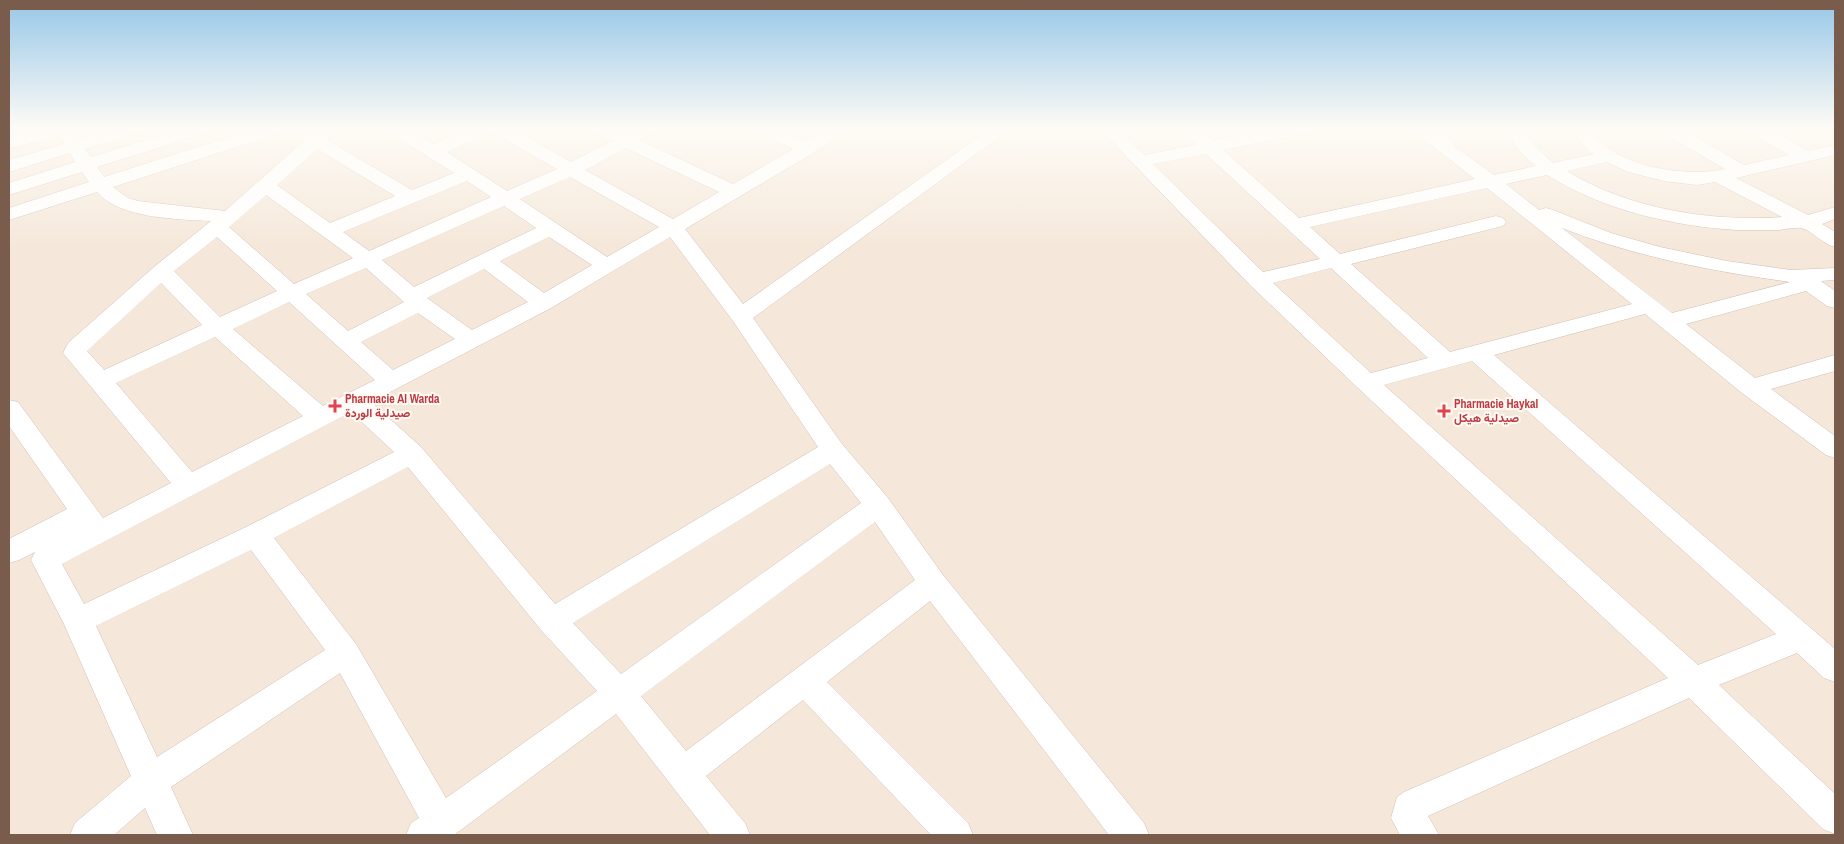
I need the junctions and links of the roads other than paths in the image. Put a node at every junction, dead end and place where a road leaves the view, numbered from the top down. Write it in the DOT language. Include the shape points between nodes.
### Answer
graph roads {
  1 [pos="83,166"];
  2 [pos="89,166"];
  3 [pos="159,166"];
  4 [pos="284,166"];
  5 [pos="366,166"];
  6 [pos="457,166"];
  7 [pos="567,166"];
  8 [pos="577,166"];
  9 [pos="678,166"];
  10 [pos="777,166"];
  11 [pos="951,166"];
  12 [pos="1147,166"];
  13 [pos="1232,166"];
  14 [pos="1470,166"];
  15 [pos="1556,166"];
  16 [pos="1632,166"];
  17 [pos="1734,166"];
  18 [pos="1758,166"];
  19 [pos="1548,168"];
  20 [pos="572,169"];
  21 [pos="1740,170"];
  22 [pos="468,174"];
  23 [pos="1718,176"];
  24 [pos="1490,181"];
  25 [pos="101,185"];
  26 [pos="265,186"];
  27 [pos="9,189"];
  28 [pos="734,192"];
  29 [pos="410,197"];
  30 [pos="505,200"];
  31 [pos="1520,204"];
  32 [pos="1835,213"];
  33 [pos="9,214"];
  34 [pos="223,221"];
  35 [pos="1496,222"];
  36 [pos="1804,222"];
  37 [pos="1297,224"];
  38 [pos="673,227"];
  39 [pos="548,228"];
  40 [pos="327,231"];
  41 [pos="1835,241"];
  42 [pos="369,260"];
  43 [pos="485,260"];
  44 [pos="1337,261"];
  45 [pos="606,265"];
  46 [pos="162,271"];
  47 [pos="1835,275"];
  48 [pos="1258,280"];
  49 [pos="1809,284"];
  50 [pos="291,293"];
  51 [pos="415,300"];
  52 [pos="1835,301"];
  53 [pos="543,303"];
  54 [pos="1649,306"];
  55 [pos="741,316"];
  56 [pos="1669,321"];
  57 [pos="217,327"];
  58 [pos="470,340"];
  59 [pos="346,341"];
  60 [pos="1476,352"];
  61 [pos="1445,360"];
  62 [pos="1835,363"];
  63 [pos="101,381"];
  64 [pos="391,381"];
  65 [pos="1366,382"];
  66 [pos="1751,387"];
  67 [pos="353,400"];
  68 [pos="9,408"];
  69 [pos="321,418"];
  70 [pos="1835,449"];
  71 [pos="833,450"];
  72 [pos="412,454"];
  73 [pos="188,486"];
  74 [pos="878,505"];
  75 [pos="91,523"];
  76 [pos="256,535"];
  77 [pos="9,552"];
  78 [pos="933,583"];
  79 [pos="78,620"];
  80 [pos="552,621"];
  81 [pos="1801,638"];
  82 [pos="345,653"];
  83 [pos="1835,668"];
  84 [pos="804,680"];
  85 [pos="1694,681"];
  86 [pos="619,693"];
  87 [pos="683,773"];
  88 [pos="150,780"];
  89 [pos="1835,817"];
  90 [pos="432,830"];
  91 [pos="88,835"];
  92 [pos="175,835"];
  93 [pos="732,835"];
  94 [pos="955,835"];
  95 [pos="1131,835"];
  96 [pos="1421,835"];
  1 -- 27 [label="street"];
  2 -- 25 [label="street"];
  3 -- 25 [label="street"];
  4 -- 26 [label="street"];
  5 -- 29 [label="street"];
  6 -- 22 [label="street"];
  7 -- 20 [label="street"];
  8 -- 20 [label="street"];
  9 -- 28 [label="street"];
  10 -- 28 [label="street"];
  11 -- 55 [label="street"];
  12 -- 48 [label="street"];
  13 -- 37 [label="street"];
  14 -- 24 [label="street"];
  15 -- 19 [label="street"];
  16 -- 23 [label="street" via="1697,179"];
  17 -- 21 [label="street"];
  18 -- 21 [label="street"];
  19 -- 24 [label="street"];
  19 -- 36 [label="street" via="1606,196 1672,215 1740,224"];
  20 -- 30 [label="street"];
  20 -- 38 [label="street"];
  21 -- 23 [label="street"];
  22 -- 29 [label="street"];
  22 -- 30 [label="street"];
  23 -- 36 [label="street"];
  24 -- 31 [label="street"];
  24 -- 37 [label="street"];
  25 -- 33 [label="street"];
  25 -- 34 [label="street" via="114,199 146,210"];
  26 -- 34 [label="street"];
  26 -- 40 [label="street"];
  28 -- 38 [label="street"];
  29 -- 40 [label="street"];
  30 -- 39 [label="street"];
  30 -- 42 [label="street"];
  31 -- 47 [label="street" via="1604,237 1657,252 1791,276"];
  31 -- 54 [label="street"];
  32 -- 36 [label="street"];
  34 -- 46 [label="street"];
  34 -- 50 [label="street"];
  35 -- 44 [label="street"];
  36 -- 41 [label="street"];
  37 -- 44 [label="street"];
  38 -- 45 [label="street"];
  38 -- 55 [label="street"];
  39 -- 43 [label="street"];
  39 -- 45 [label="street"];
  40 -- 42 [label="street"];
  42 -- 50 [label="street"];
  42 -- 51 [label="street"];
  43 -- 51 [label="street"];
  43 -- 53 [label="street"];
  44 -- 48 [label="street"];
  44 -- 61 [label="street"];
  45 -- 53 [label="street"];
  46 -- 57 [label="street"];
  46 -- 63 [label="street" via="76,348 75,353"];
  47 -- 49 [label="street"];
  48 -- 65 [label="street"];
  49 -- 52 [label="street"];
  49 -- 56 [label="street"];
  50 -- 57 [label="street"];
  50 -- 59 [label="street"];
  51 -- 58 [label="street"];
  51 -- 59 [label="street"];
  53 -- 58 [label="street"];
  54 -- 56 [label="street"];
  54 -- 60 [label="street"];
  55 -- 71 [label="street"];
  56 -- 66 [label="street"];
  57 -- 63 [label="street"];
  57 -- 69 [label="street"];
  58 -- 64 [label="street"];
  59 -- 64 [label="street"];
  60 -- 61 [label="street"];
  60 -- 81 [label="street"];
  61 -- 65 [label="street"];
  62 -- 66 [label="street"];
  63 -- 73 [label="street"];
  64 -- 67 [label="street"];
  65 -- 85 [label="street"];
  66 -- 70 [label="street"];
  67 -- 69 [label="street"];
  67 -- 72 [label="street"];
  68 -- 75 [label="street"];
  69 -- 73 [label="street"];
  71 -- 74 [label="street"];
  71 -- 80 [label="street"];
  72 -- 76 [label="street"];
  72 -- 80 [label="street"];
  73 -- 75 [label="street"];
  74 -- 78 [label="street"];
  74 -- 86 [label="street"];
  75 -- 77 [label="street"];
  75 -- 79 [label="street" via="45,560"];
  76 -- 79 [label="street"];
  76 -- 82 [label="street"];
  78 -- 84 [label="street"];
  78 -- 95 [label="street"];
  79 -- 88 [label="street"];
  80 -- 86 [label="street"];
  81 -- 83 [label="street"];
  81 -- 85 [label="street"];
  82 -- 88 [label="street"];
  82 -- 90 [label="street"];
  84 -- 87 [label="street"];
  84 -- 94 [label="street"];
  85 -- 89 [label="street"];
  85 -- 96 [label="street" via="1416,804 1409,809 1408,818"];
  86 -- 87 [label="street"];
  86 -- 90 [label="street"];
  87 -- 93 [label="street"];
  88 -- 91 [label="street"];
  88 -- 92 [label="street"];
}
